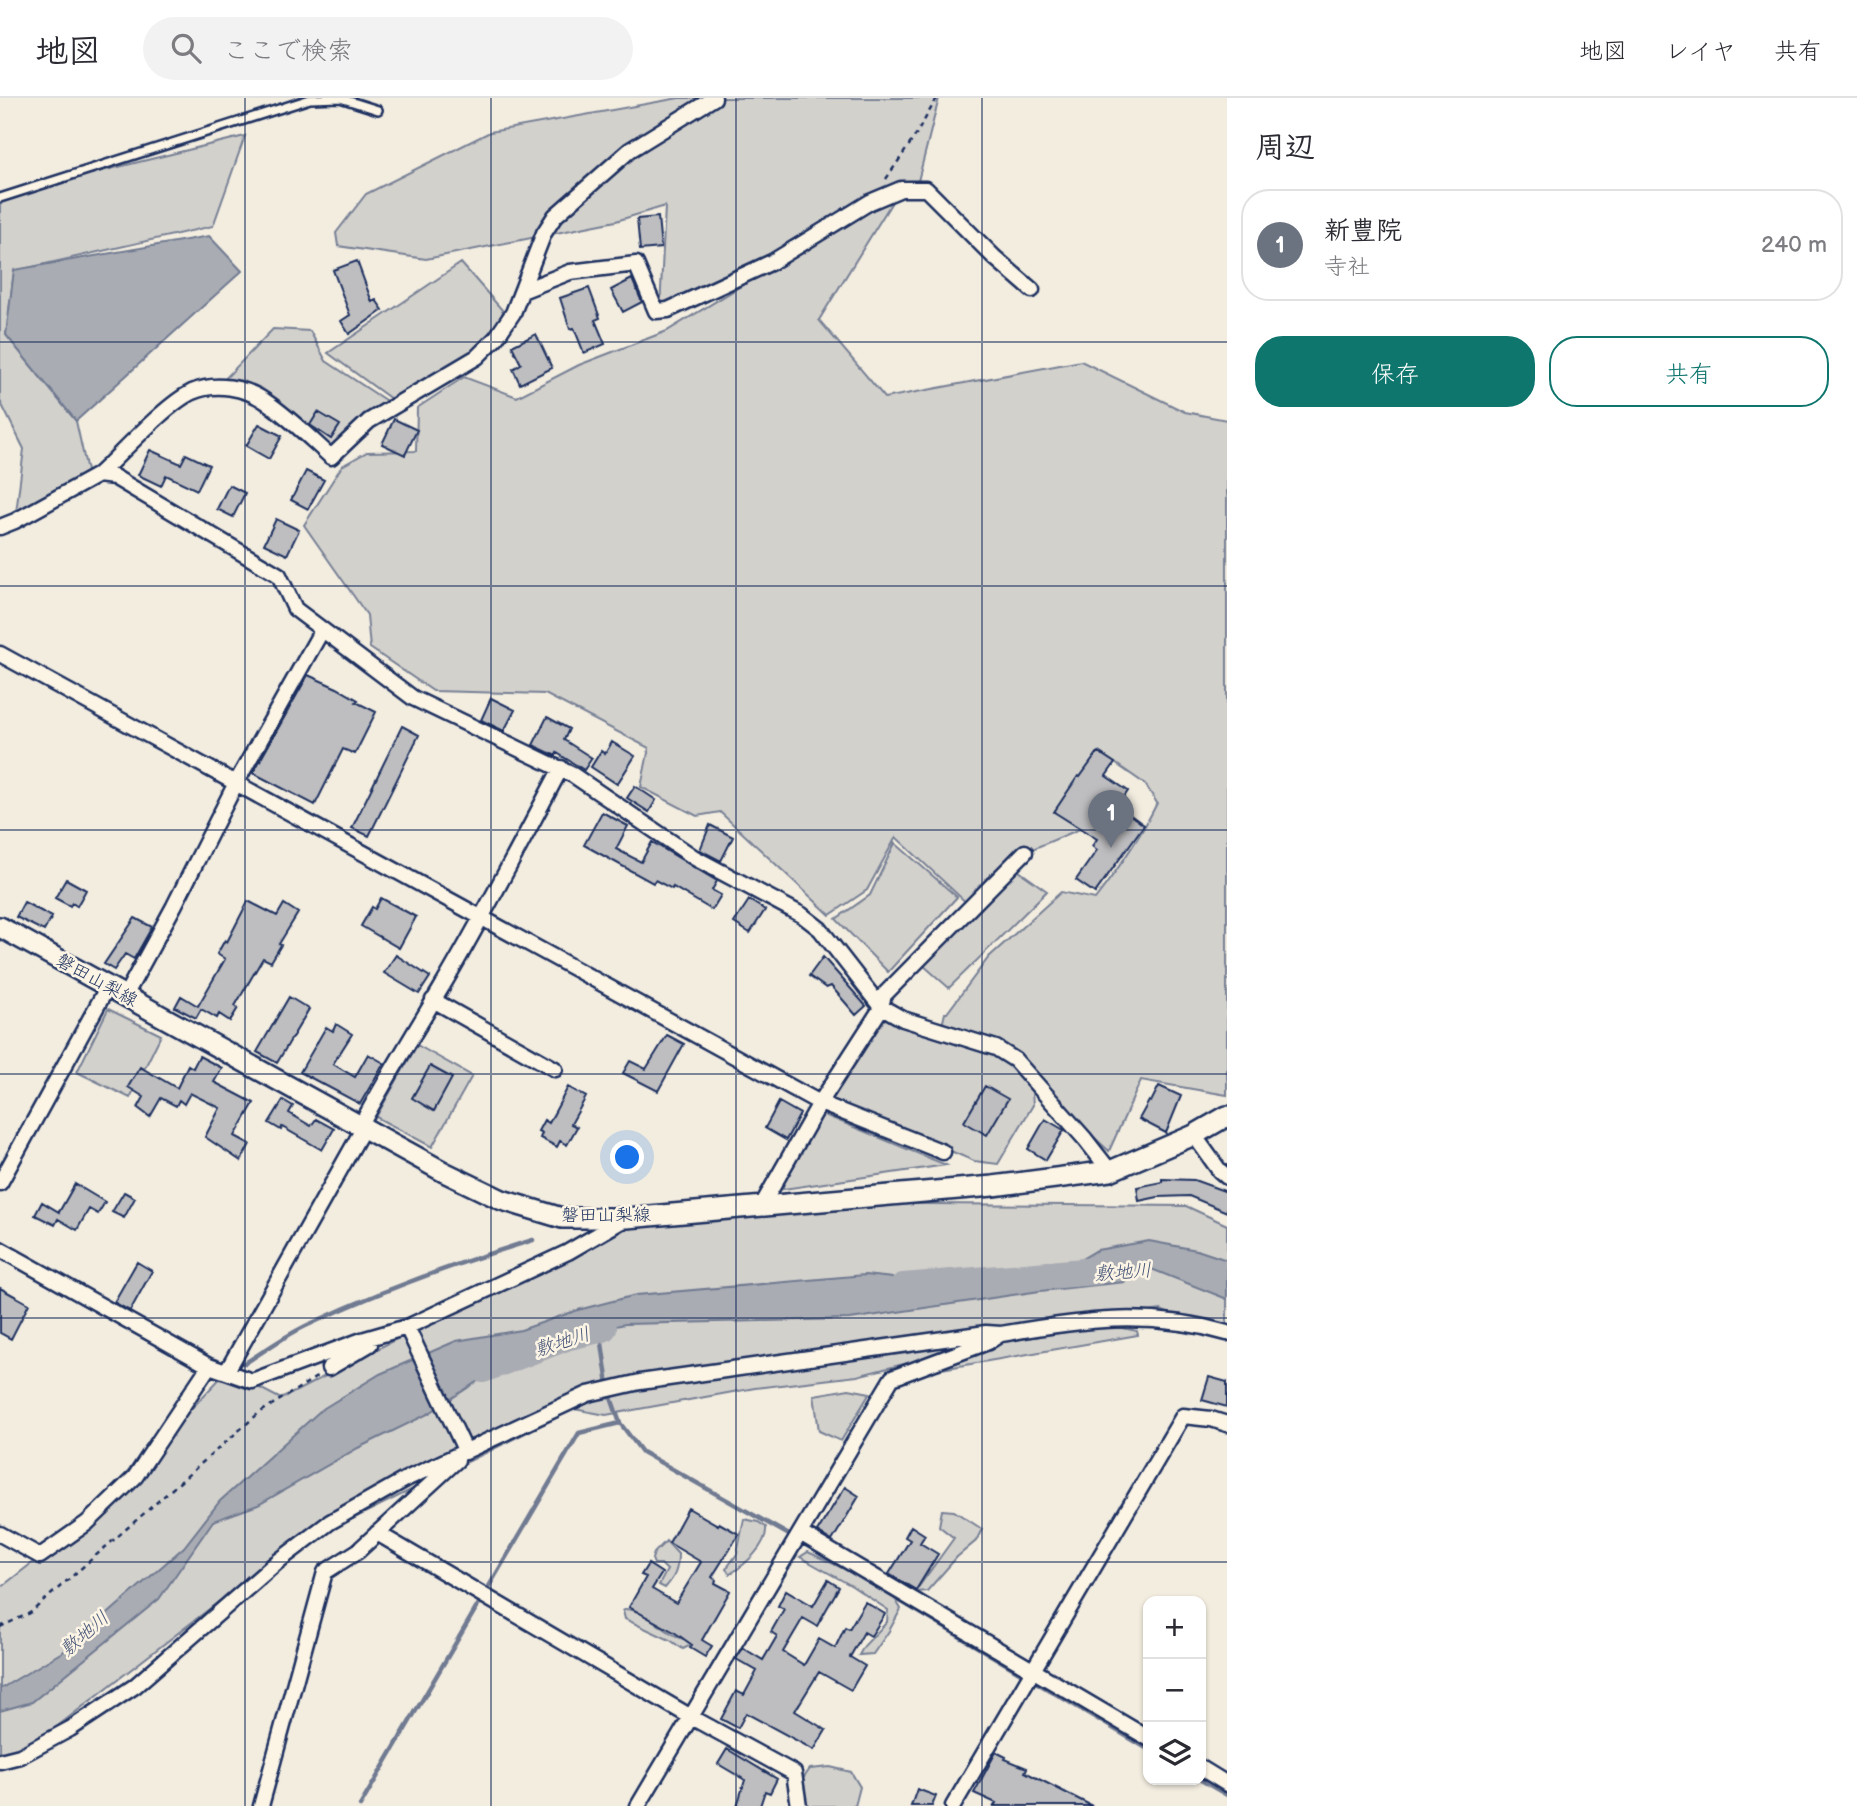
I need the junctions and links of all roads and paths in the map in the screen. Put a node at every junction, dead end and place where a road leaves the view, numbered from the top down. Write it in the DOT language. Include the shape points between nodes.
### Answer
graph roads {
  1 [pos="714,98"];
  2 [pos="937,98"];
  3 [pos="378,110"];
  4 [pos="0,198"];
  5 [pos="870,202"];
  6 [pos="1032,290"];
  7 [pos="522,291"];
  8 [pos="99,475"];
  9 [pos="0,527"];
  10 [pos="322,629"];
  11 [pos="0,654"];
  12 [pos="561,768"];
  13 [pos="236,783"];
  14 [pos="1025,852"];
  15 [pos="482,916"];
  16 [pos="0,927"];
  17 [pos="117,991"];
  18 [pos="433,1000"];
  19 [pos="880,1006"];
  20 [pos="555,1069"];
  21 [pos="820,1102"];
  22 [pos="1227,1116"];
  23 [pos="362,1126"];
  24 [pos="1194,1135"];
  25 [pos="943,1152"];
  26 [pos="1110,1171"];
  27 [pos="1227,1178"];
  28 [pos="0,1183"];
  29 [pos="761,1206"];
  30 [pos="626,1218"];
  31 [pos="0,1249"];
  32 [pos="389,1332"];
  33 [pos="409,1332"];
  34 [pos="1227,1333"];
  35 [pos="1000,1334"];
  36 [pos="209,1366"];
  37 [pos="329,1368"];
  38 [pos="227,1371"];
  39 [pos="1227,1424"];
  40 [pos="464,1447"];
  41 [pos="377,1533"];
  42 [pos="800,1533"];
  43 [pos="0,1534"];
  44 [pos="0,1628"];
  45 [pos="1033,1671"];
  46 [pos="691,1717"];
  47 [pos="1143,1735"];
  48 [pos="0,1762"];
  49 [pos="1206,1771"];
  50 [pos="1227,1784"];
  51 [pos="261,1806"];
  52 [pos="638,1806"];
  53 [pos="799,1806"];
  54 [pos="953,1806"];
  1 -- 7 [label="street" via="630,150 555,216"];
  2 -- 5 [label="path"];
  3 -- 4 [label="lane" via="341,98 310,99"];
  5 -- 6 [label="street" via="901,189 926,189"];
  5 -- 7 [label="street" via="772,262 668,310 656,311 636,264 570,272"];
  7 -- 8 [label="street" via="502,330 477,357 369,421 331,457 263,399 218,386 192,392"];
  8 -- 9 [label="street"];
  8 -- 10 [label="street" via="114,477 279,575 295,609"];
  10 -- 12 [label="street" via="413,698"];
  10 -- 13 [label="street"];
  11 -- 13 [label="street"];
  12 -- 15 [label="street"];
  12 -- 19 [label="street" via="695,858 802,915 820,929"];
  13 -- 15 [label="street"];
  13 -- 17 [label="street" via="174,906"];
  14 -- 19 [label="street" via="884,995"];
  15 -- 18 [label="street"];
  15 -- 21 [label="street"];
  16 -- 17 [label="main road, 磐田山梨線"];
  17 -- 23 [label="main road, 磐田山梨線"];
  17 -- 28 [label="street"];
  18 -- 20 [label="street"];
  18 -- 23 [label="street"];
  19 -- 21 [label="street"];
  19 -- 26 [label="street" via="903,1019 996,1048 1015,1060"];
  21 -- 25 [label="street"];
  21 -- 29 [label="street"];
  22 -- 24 [label="main road, 磐田山梨線"];
  23 -- 30 [label="main road, 磐田山梨線" via="502,1200 562,1218"];
  23 -- 38 [label="street"];
  24 -- 26 [label="main road, 磐田山梨線"];
  24 -- 27 [label="street"];
  26 -- 29 [label="main road, 磐田山梨線"];
  29 -- 30 [label="main road, 磐田山梨線"];
  30 -- 33 [label="street"];
  31 -- 36 [label="street"];
  32 -- 33 [label="street"];
  32 -- 37 [label="street"];
  32 -- 38 [label="street" via="251,1381"];
  33 -- 40 [label="street"];
  34 -- 35 [label="street" via="1168,1320 1131,1318"];
  35 -- 40 [label="street" via="640,1382 587,1394"];
  35 -- 42 [label="street" via="892,1378"];
  36 -- 38 [label="street"];
  36 -- 43 [label="street" via="135,1477 88,1523 40,1556"];
  37 -- 44 [label="path" via="259,1413 30,1613"];
  39 -- 45 [label="street" via="1183,1416"];
  40 -- 41 [label="street"];
  40 -- 48 [label="street" via="330,1522 135,1686 70,1729"];
  41 -- 46 [label="street"];
  41 -- 51 [label="street" via="325,1572"];
  42 -- 45 [label="street"];
  42 -- 46 [label="street"];
  45 -- 47 [label="street"];
  45 -- 54 [label="street"];
  46 -- 52 [label="street"];
  46 -- 53 [label="street" via="793,1773"];
  49 -- 50 [label="street"];
}
